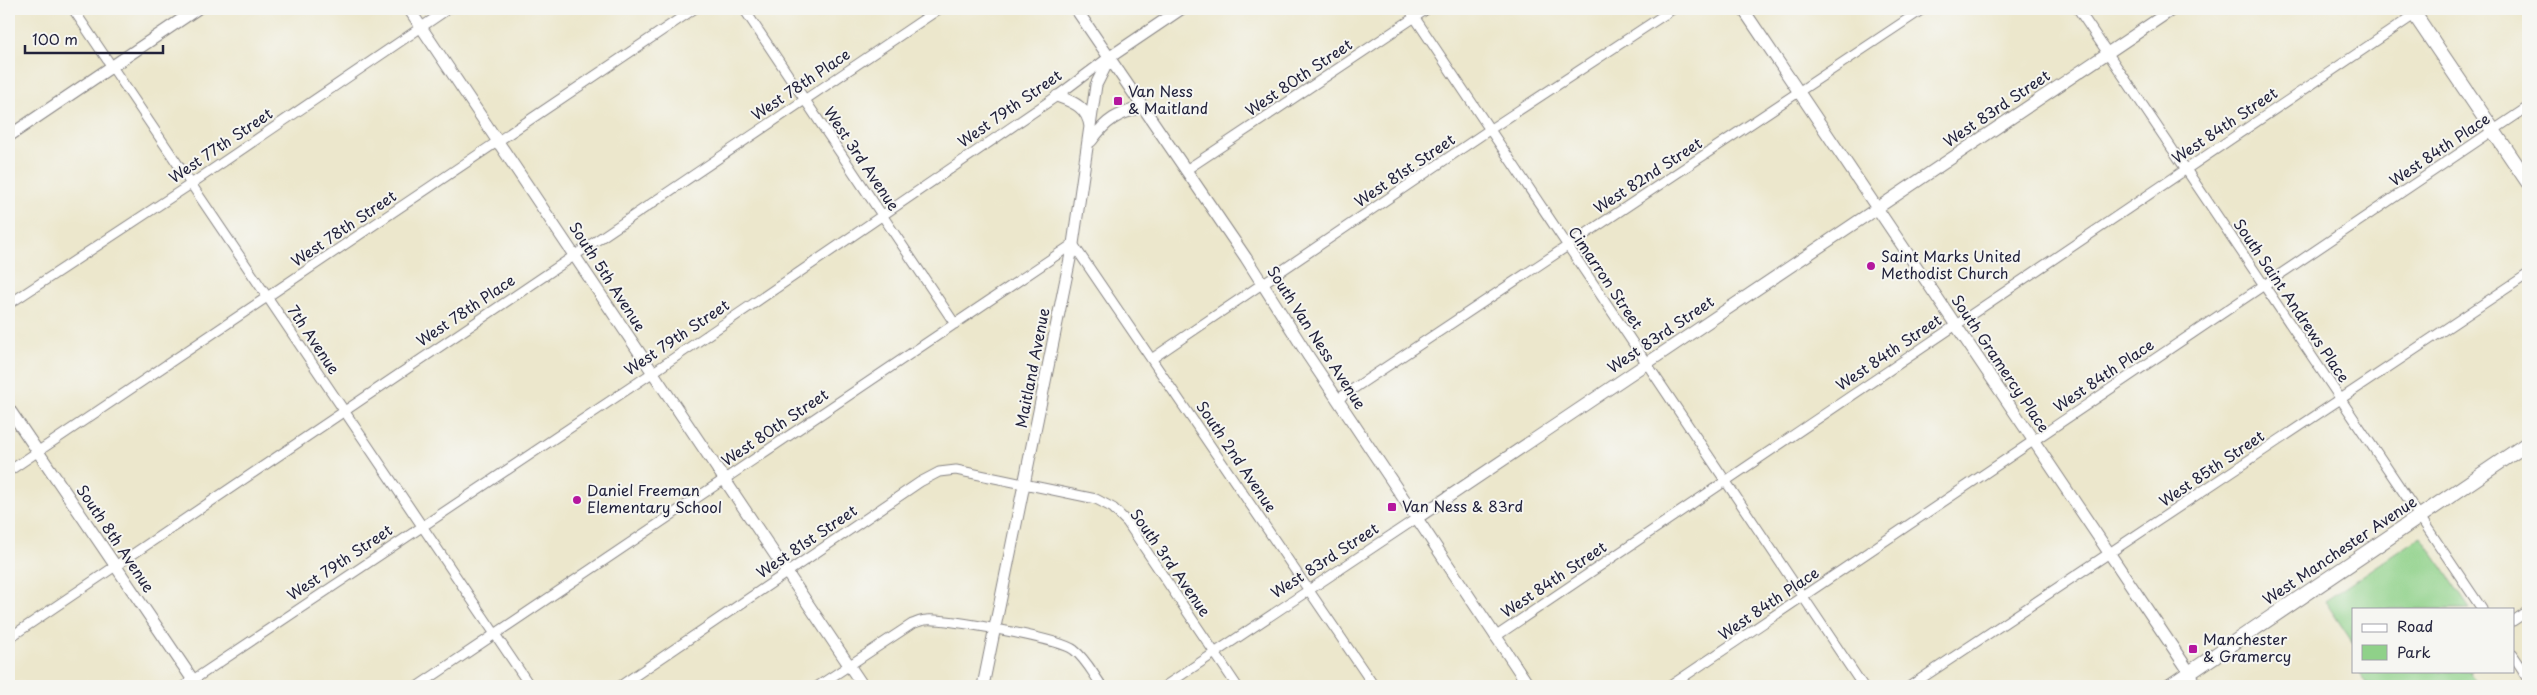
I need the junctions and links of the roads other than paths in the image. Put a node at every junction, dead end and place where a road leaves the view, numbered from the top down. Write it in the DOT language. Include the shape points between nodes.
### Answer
graph roads {
  1 [pos="73,9"];
  2 [pos="197,9"];
  3 [pos="409,9"];
  4 [pos="448,9"];
  5 [pos="694,9"];
  6 [pos="744,9"];
  7 [pos="939,9"];
  8 [pos="1076,9"];
  9 [pos="1181,9"];
  10 [pos="1409,9"];
  11 [pos="1427,9"];
  12 [pos="1673,9"];
  13 [pos="1743,9"];
  14 [pos="1924,9"];
  15 [pos="2078,9"];
  16 [pos="2173,9"];
  17 [pos="2416,11"];
  18 [pos="1415,17"];
  19 [pos="421,27"];
  20 [pos="2108,53"];
  21 [pos="1110,57"];
  22 [pos="112,67"];
  23 [pos="1800,92"];
  24 [pos="1057,96"];
  25 [pos="804,100"];
  26 [pos="1143,107"];
  27 [pos="2528,107"];
  28 [pos="1489,130"];
  29 [pos="2494,130"];
  30 [pos="9,136"];
  31 [pos="1090,138"];
  32 [pos="498,141"];
  33 [pos="1186,170"];
  34 [pos="2186,170"];
  35 [pos="2528,182"];
  36 [pos="192,184"];
  37 [pos="1877,207"];
  38 [pos="882,216"];
  39 [pos="1073,244"];
  40 [pos="1567,246"];
  41 [pos="575,255"];
  42 [pos="2528,274"];
  43 [pos="2263,284"];
  44 [pos="1262,285"];
  45 [pos="266,297"];
  46 [pos="9,304"];
  47 [pos="955,324"];
  48 [pos="1956,325"];
  49 [pos="1153,358"];
  50 [pos="1647,363"];
  51 [pos="652,373"];
  52 [pos="1338,399"];
  53 [pos="2340,400"];
  54 [pos="9,409"];
  55 [pos="344,410"];
  56 [pos="2034,440"];
  57 [pos="2528,444"];
  58 [pos="37,452"];
  59 [pos="9,471"];
  60 [pos="725,478"];
  61 [pos="1725,481"];
  62 [pos="1026,483"];
  63 [pos="2420,516"];
  64 [pos="1417,518"];
  65 [pos="421,527"];
  66 [pos="2110,553"];
  67 [pos="115,567"];
  68 [pos="788,573"];
  69 [pos="1308,590"];
  70 [pos="1803,597"];
  71 [pos="2481,608"];
  72 [pos="2528,611"];
  73 [pos="2514,620"];
  74 [pos="995,629"];
  75 [pos="495,634"];
  76 [pos="1495,636"];
  77 [pos="9,638"];
  78 [pos="1215,653"];
  79 [pos="2514,657"];
  80 [pos="849,665"];
  81 [pos="2190,673"];
  82 [pos="2528,678"];
  83 [pos="191,684"];
  84 [pos="418,686"];
  85 [pos="530,686"];
  86 [pos="620,686"];
  87 [pos="818,686"];
  88 [pos="863,686"];
  89 [pos="983,686"];
  90 [pos="1102,686"];
  91 [pos="1166,686"];
  92 [pos="1237,686"];
  93 [pos="1374,686"];
  94 [pos="1528,686"];
  95 [pos="1670,686"];
  96 [pos="1863,686"];
  97 [pos="1910,686"];
  98 [pos="2170,686"];
  99 [pos="2199,686"];
  1 -- 22 [label="street, 7th Avenue"];
  2 -- 22 [label="street"];
  3 -- 19 [label="street, South 5th Avenue"];
  4 -- 19 [label="street, West 77th Street"];
  5 -- 32 [label="street, West 78th Street"];
  6 -- 25 [label="street, West 3rd Avenue"];
  7 -- 25 [label="street, West 78th Place"];
  8 -- 21 [label="street, South Van Ness Avenue"];
  9 -- 21 [label="street, West 79th Street"];
  10 -- 18 [label="street, Cimarron Street"];
  11 -- 18 [label="street, West 80th Street"];
  12 -- 28 [label="street, West 81st Street"];
  13 -- 23 [label="street, South Gramercy Place"];
  14 -- 23 [label="street, West 82nd Street"];
  15 -- 20 [label="street, South Saint Andrews Place"];
  16 -- 20 [label="street, West 83rd Street"];
  17 -- 29 [label="main road"];
  17 -- 34 [label="street, West 84th Street"];
  18 -- 28 [label="street, Cimarron Street"];
  18 -- 33 [label="street, West 80th Street"];
  19 -- 32 [label="street, South 5th Avenue"];
  19 -- 36 [label="street, West 77th Street"];
  20 -- 34 [label="street, South Saint Andrews Place"];
  20 -- 37 [label="street, West 83rd Street"];
  21 -- 24 [label="street, West 79th Street"];
  21 -- 26 [label="street, South Van Ness Avenue"];
  21 -- 31 [label="street, Maitland Avenue" via="1096,86"];
  22 -- 30 [label="street"];
  22 -- 36 [label="street, 7th Avenue"];
  23 -- 37 [label="street, South Gramercy Place"];
  23 -- 40 [label="street, West 82nd Street"];
  24 -- 31 [label="street" via="1082,109 1089,118"];
  24 -- 38 [label="street, West 79th Street"];
  25 -- 38 [label="street, West 3rd Avenue"];
  25 -- 41 [label="street, West 78th Place"];
  26 -- 31 [label="street" via="1113,118"];
  26 -- 33 [label="street, South Van Ness Avenue"];
  27 -- 29 [label="street, West 84th Place"];
  28 -- 40 [label="street, Cimarron Street"];
  28 -- 44 [label="street, West 81st Street"];
  29 -- 35 [label="main road"];
  29 -- 43 [label="street, West 84th Place"];
  31 -- 39 [label="street, Maitland Avenue"];
  32 -- 41 [label="street, South 5th Avenue"];
  32 -- 45 [label="street, West 78th Street"];
  33 -- 44 [label="street, South Van Ness Avenue"];
  34 -- 43 [label="street, South Saint Andrews Place"];
  34 -- 48 [label="street, West 84th Street"];
  36 -- 45 [label="street, 7th Avenue"];
  36 -- 46 [label="street, West 77th Street"];
  37 -- 48 [label="street, South Gramercy Place"];
  37 -- 50 [label="street, West 83rd Street"];
  38 -- 47 [label="street, West 3rd Avenue"];
  38 -- 51 [label="street, West 79th Street"];
  39 -- 47 [label="street, West 80th Street"];
  39 -- 49 [label="street, South 2nd Avenue"];
  39 -- 62 [label="street, Maitland Avenue"];
  40 -- 50 [label="street, Cimarron Street"];
  40 -- 52 [label="street, West 82nd Street"];
  41 -- 51 [label="street, South 5th Avenue"];
  41 -- 55 [label="street, West 78th Place"];
  42 -- 53 [label="street, West 85th Street"];
  43 -- 53 [label="street, South Saint Andrews Place"];
  43 -- 56 [label="street, West 84th Place"];
  44 -- 49 [label="street, West 81st Street"];
  44 -- 52 [label="street, South Van Ness Avenue"];
  45 -- 55 [label="street, 7th Avenue"];
  45 -- 58 [label="street, West 78th Street"];
  47 -- 60 [label="street, West 80th Street"];
  48 -- 56 [label="street, South Gramercy Place"];
  48 -- 61 [label="street, West 84th Street"];
  49 -- 69 [label="street, South 2nd Avenue"];
  50 -- 61 [label="street, Cimarron Street"];
  50 -- 64 [label="street, West 83rd Street"];
  51 -- 60 [label="street, South 5th Avenue"];
  51 -- 65 [label="street, West 79th Street"];
  52 -- 64 [label="street, South Van Ness Avenue"];
  53 -- 63 [label="street, South Saint Andrews Place"];
  53 -- 66 [label="street, West 85th Street"];
  54 -- 58 [label="street, South 8th Avenue"];
  55 -- 65 [label="street, 7th Avenue"];
  55 -- 67 [label="street, West 78th Place"];
  56 -- 66 [label="street, South Gramercy Place"];
  56 -- 70 [label="street, West 84th Place"];
  57 -- 63 [label="main road, West Manchester Avenue"];
  58 -- 59 [label="street, West 78th Street"];
  58 -- 67 [label="street, South 8th Avenue"];
  60 -- 68 [label="street, South 5th Avenue"];
  60 -- 75 [label="street, West 80th Street"];
  61 -- 70 [label="street, Cimarron Street"];
  61 -- 76 [label="street, West 84th Street"];
  62 -- 68 [label="street, West 81st Street" via="956,470 939,472"];
  62 -- 74 [label="street, Maitland Avenue"];
  62 -- 78 [label="street, South 3rd Avenue" via="1096,499 1120,514"];
  63 -- 71 [label="street, South Saint Andrews Place"];
  63 -- 81 [label="main road, West Manchester Avenue"];
  64 -- 69 [label="street, West 83rd Street"];
  64 -- 76 [label="street, South Van Ness Avenue"];
  65 -- 75 [label="street, 7th Avenue"];
  65 -- 83 [label="street, West 79th Street"];
  66 -- 81 [label="street, South Gramercy Place"];
  66 -- 97 [label="street, West 85th Street"];
  67 -- 77 [label="street, West 78th Place"];
  67 -- 83 [label="street, South 8th Avenue"];
  68 -- 80 [label="street, South 5th Avenue"];
  68 -- 86 [label="street, West 81st Street"];
  69 -- 78 [label="street, West 83rd Street"];
  69 -- 93 [label="street, South 2nd Avenue"];
  70 -- 95 [label="street, West 84th Place"];
  70 -- 96 [label="street, Cimarron Street"];
  72 -- 73 [label="street"];
  74 -- 80 [label="street" via="925,620 912,624"];
  74 -- 89 [label="street, Maitland Avenue"];
  74 -- 90 [label="street" via="1059,642 1073,649"];
  75 -- 84 [label="street, West 80th Street"];
  75 -- 85 [label="street, 7th Avenue"];
  76 -- 94 [label="street, South Van Ness Avenue"];
  78 -- 91 [label="street, West 83rd Street"];
  78 -- 92 [label="street, South 3rd Avenue"];
  79 -- 82 [label="street"];
  80 -- 87 [label="street"];
  80 -- 88 [label="street, South 5th Avenue"];
  81 -- 98 [label="main road, West Manchester Avenue"];
  81 -- 99 [label="street, South Gramercy Place"];
}
